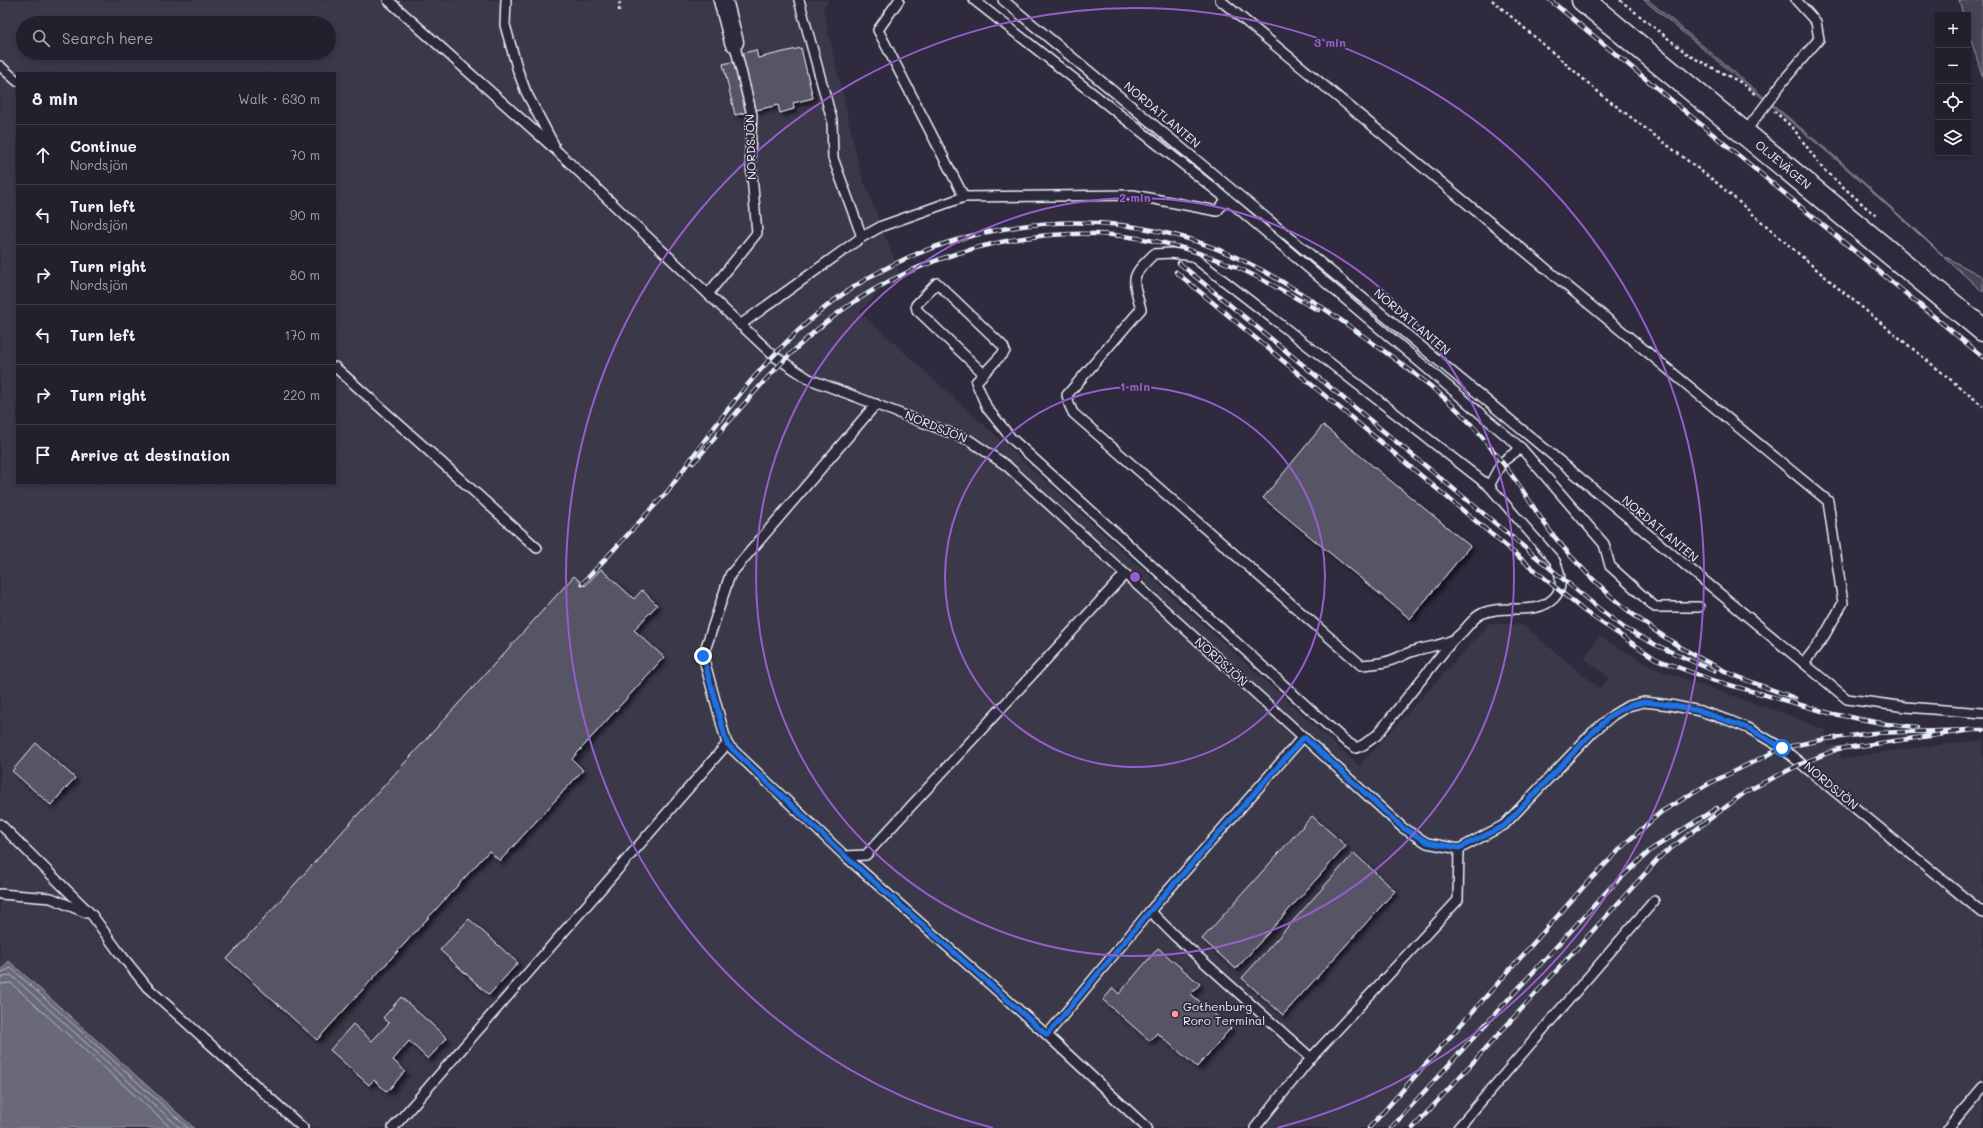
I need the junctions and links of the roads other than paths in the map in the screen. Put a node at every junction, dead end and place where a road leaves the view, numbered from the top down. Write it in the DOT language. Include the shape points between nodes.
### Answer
graph roads {
  1 [pos="388,0"];
  2 [pos="506,0"];
  3 [pos="723,0"];
  4 [pos="799,0"];
  5 [pos="899,0"];
  6 [pos="974,0"];
  7 [pos="1003,0"];
  8 [pos="1220,0"];
  9 [pos="1583,0"];
  10 [pos="1796,0"];
  11 [pos="734,42"];
  12 [pos="0,66"];
  13 [pos="16,80"];
  14 [pos="1745,132"];
  15 [pos="558,152"];
  16 [pos="964,197"];
  17 [pos="1227,199"];
  18 [pos="862,237"];
  19 [pos="708,294"];
  20 [pos="740,325"];
  21 [pos="1983,330"];
  22 [pos="336,368"];
  23 [pos="983,373"];
  24 [pos="876,404"];
  25 [pos="1521,448"];
  26 [pos="1489,486"];
  27 [pos="537,548"];
  28 [pos="1125,574"];
  29 [pos="1699,607"];
  30 [pos="1453,640"];
  31 [pos="1804,663"];
  32 [pos="1983,713"];
  33 [pos="1304,737"];
  34 [pos="727,744"];
  35 [pos="0,824"];
  36 [pos="1459,848"];
  37 [pos="866,855"];
  38 [pos="845,856"];
  39 [pos="865,874"];
  40 [pos="0,894"];
  41 [pos="1654,901"];
  42 [pos="1150,911"];
  43 [pos="1983,913"];
  44 [pos="92,915"];
  45 [pos="1047,1035"];
  46 [pos="1311,1058"];
  47 [pos="1983,1087"];
  48 [pos="303,1128"];
  49 [pos="393,1128"];
  50 [pos="1147,1128"];
  51 [pos="1254,1128"];
  52 [pos="1458,1128"];
  53 [pos="1948,1128"];
  1 -- 15 [label="lane"];
  2 -- 15 [label="lane" via="505,25 518,71 526,92"];
  3 -- 11 [label="street, NORDSJÖN"];
  4 -- 18 [label="lane" via="832,120 833,158"];
  5 -- 16 [label="lane" via="878,30"];
  6 -- 17 [label="lane"];
  7 -- 31 [label="lane, NORDATLANTEN"];
  8 -- 31 [label="lane" via="1828,501 1843,603 1823,638"];
  9 -- 14 [label="street, OLJEVÄGEN"];
  10 -- 14 [label="lane" via="1816,22 1819,39 1784,79"];
  11 -- 19 [label="lane, NORDSJÖN" via="752,115 750,153 757,234"];
  12 -- 13 [label="lane"];
  14 -- 21 [label="street, OLJEVÄGEN"];
  15 -- 19 [label="lane"];
  16 -- 17 [label="lane" via="1133,195 1217,211"];
  16 -- 18 [label="lane" via="882,226"];
  17 -- 25 [label="lane"];
  18 -- 20 [label="lane"];
  19 -- 20 [label="lane, NORDSJÖN"];
  20 -- 24 [label="lane, NORDSJÖN" via="783,363 809,379"];
  22 -- 27 [label="lane"];
  23 -- 23 [label="lane" via="917,310 916,305 937,283 1003,346 1004,351"];
  23 -- 30 [label="lane" via="976,382 986,408 1011,438 1344,740 1356,748 1377,735"];
  24 -- 28 [label="lane, NORDSJÖN" via="969,440 1007,466"];
  24 -- 34 [label="lane" via="730,576 703,656"];
  25 -- 26 [label="lane" via="1502,462"];
  25 -- 29 [label="lane" via="1604,544 1610,566 1655,607"];
  26 -- 30 [label="lane" via="1554,561 1559,571 1559,591 1549,602 1533,608 1502,608 1481,614"];
  26 -- 30 [label="lane" via="1192,256 1154,254 1138,269 1134,282 1141,309 1067,395 1074,413 1361,665 1386,662"];
  28 -- 33 [label="lane, NORDSJÖN"];
  28 -- 37 [label="lane"];
  31 -- 32 [label="lane, NORDATLANTEN" via="1847,699"];
  33 -- 36 [label="lane, NORDSJÖN" via="1403,828 1427,842"];
  33 -- 42 [label="lane"];
  34 -- 38 [label="lane"];
  34 -- 49 [label="lane"];
  35 -- 44 [label="lane"];
  36 -- 43 [label="lane, NORDSJÖN" via="1504,826 1613,714 1628,706 1644,702 1670,705 1700,711 1750,729 1782,748"];
  36 -- 46 [label="lane" via="1458,900"];
  37 -- 38 [label="lane"];
  37 -- 39 [label="lane"];
  38 -- 39 [label="lane"];
  39 -- 45 [label="lane"];
  40 -- 44 [label="lane" via="51,898"];
  41 -- 52 [label="lane"];
  42 -- 45 [label="lane"];
  42 -- 46 [label="lane"];
  44 -- 48 [label="lane" via="147,987"];
  45 -- 50 [label="lane"];
  46 -- 51 [label="lane"];
  47 -- 53 [label="lane"];
}
